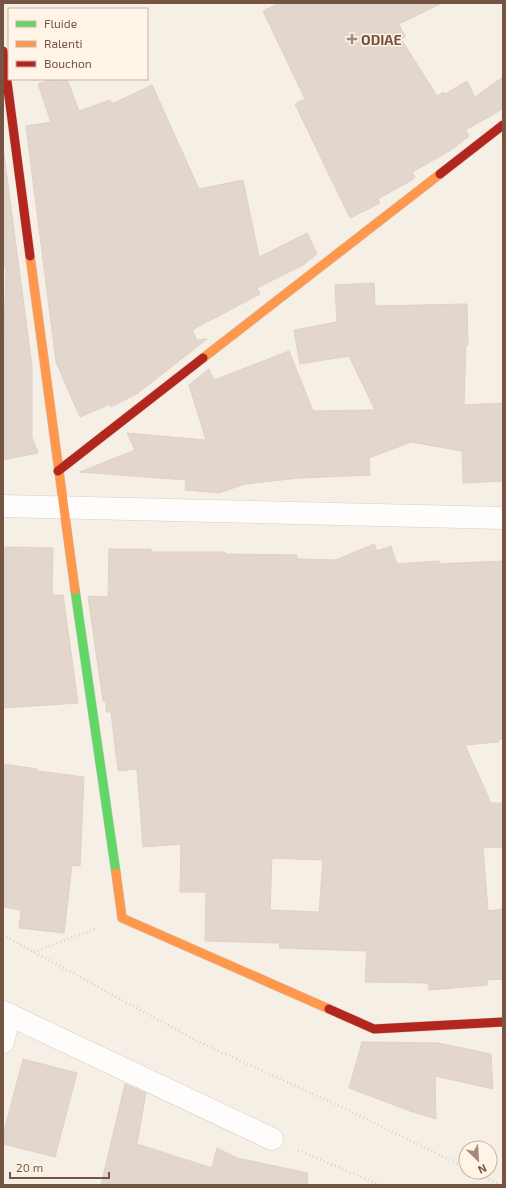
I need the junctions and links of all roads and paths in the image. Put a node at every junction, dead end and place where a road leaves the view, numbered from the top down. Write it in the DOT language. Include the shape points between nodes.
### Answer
graph roads {
  1 [pos="3,51"];
  2 [pos="503,125"];
  3 [pos="58,471"];
  4 [pos="3,506"];
  5 [pos="63,508"];
  6 [pos="503,518"];
  7 [pos="122,918"];
  8 [pos="3,936"];
  9 [pos="34,952"];
  10 [pos="6,1013"];
  11 [pos="503,1022"];
  12 [pos="3,1042"];
  13 [pos="272,1139"];
  14 [pos="458,1164"];
  15 [pos="491,1180"];
  16 [pos="380,1185"];
  17 [pos="501,1185"];
  1 -- 3 [label="street"];
  2 -- 3 [label="street"];
  3 -- 5 [label="street"];
  4 -- 5 [label="street"];
  5 -- 6 [label="street"];
  5 -- 7 [label="street"];
  7 -- 9 [label="path"];
  7 -- 11 [label="street" via="374,1029"];
  8 -- 9 [label="path"];
  9 -- 14 [label="path" via="197,1041 346,1109"];
  10 -- 12 [label="street"];
  10 -- 13 [label="street"];
  13 -- 16 [label="path"];
  15 -- 17 [label="path"];
}
